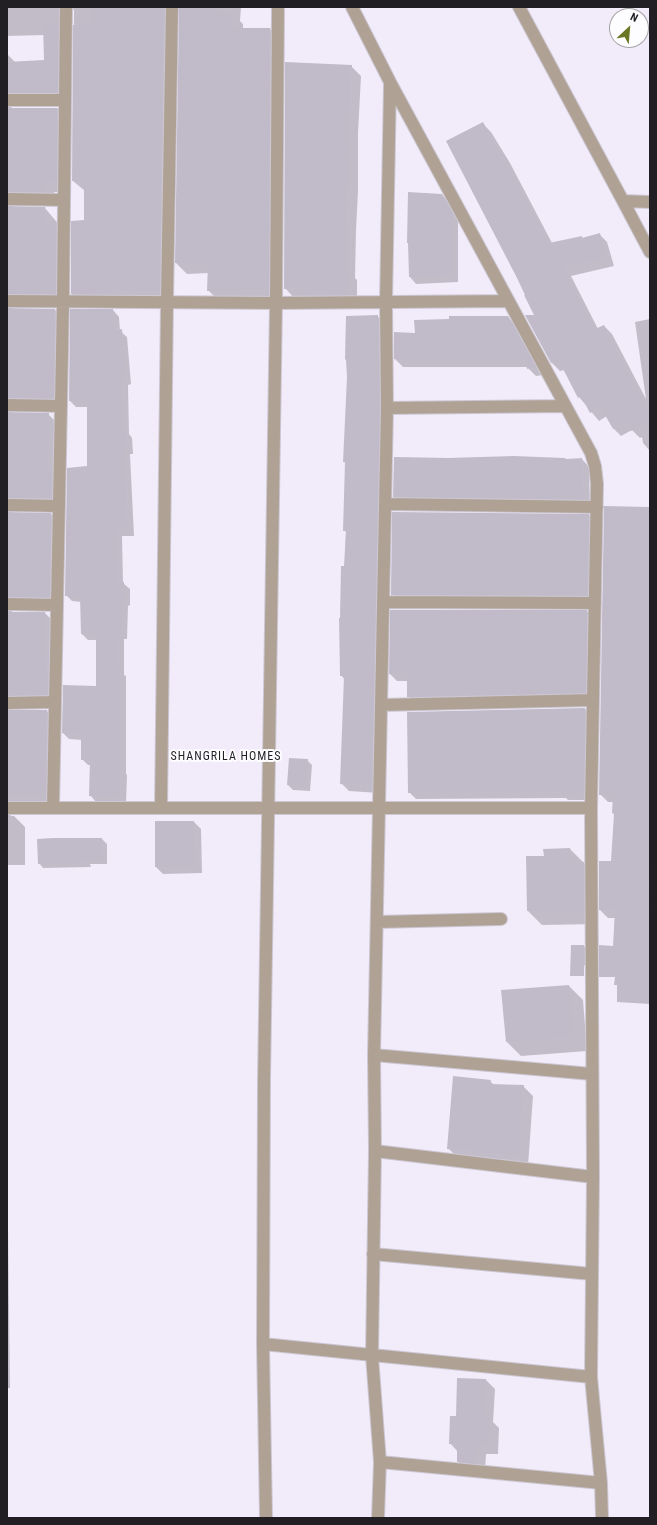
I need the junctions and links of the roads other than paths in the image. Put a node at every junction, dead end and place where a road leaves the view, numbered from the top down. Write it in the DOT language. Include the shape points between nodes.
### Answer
graph roads {
  1 [pos="66,7"];
  2 [pos="172,7"];
  3 [pos="278,7"];
  4 [pos="352,7"];
  5 [pos="519,7"];
  6 [pos="390,82"];
  7 [pos="7,100"];
  8 [pos="65,100"];
  9 [pos="7,199"];
  10 [pos="63,200"];
  11 [pos="623,201"];
  12 [pos="650,202"];
  13 [pos="650,252"];
  14 [pos="7,301"];
  15 [pos="167,301"];
  16 [pos="508,301"];
  17 [pos="63,302"];
  18 [pos="386,302"];
  19 [pos="276,303"];
  20 [pos="7,405"];
  21 [pos="61,406"];
  22 [pos="565,406"];
  23 [pos="387,408"];
  24 [pos="385,504"];
  25 [pos="7,505"];
  26 [pos="59,506"];
  27 [pos="597,507"];
  28 [pos="383,602"];
  29 [pos="595,603"];
  30 [pos="7,604"];
  31 [pos="57,605"];
  32 [pos="593,700"];
  33 [pos="55,702"];
  34 [pos="7,703"];
  35 [pos="381,705"];
  36 [pos="53,807"];
  37 [pos="7,808"];
  38 [pos="161,808"];
  39 [pos="269,808"];
  40 [pos="591,808"];
  41 [pos="378,809"];
  42 [pos="501,918"];
  43 [pos="377,922"];
  44 [pos="374,1054"];
  45 [pos="592,1074"];
  46 [pos="375,1151"];
  47 [pos="593,1177"];
  48 [pos="373,1254"];
  49 [pos="592,1274"];
  50 [pos="263,1344"];
  51 [pos="372,1356"];
  52 [pos="591,1377"];
  53 [pos="380,1462"];
  54 [pos="601,1483"];
  55 [pos="266,1518"];
  56 [pos="378,1518"];
  57 [pos="602,1518"];
  1 -- 8 [label="street"];
  2 -- 15 [label="street"];
  3 -- 19 [label="street"];
  4 -- 6 [label="street"];
  5 -- 11 [label="street"];
  6 -- 16 [label="street"];
  6 -- 18 [label="street"];
  7 -- 8 [label="street"];
  8 -- 10 [label="street"];
  9 -- 10 [label="street"];
  10 -- 17 [label="street"];
  11 -- 12 [label="street"];
  11 -- 13 [label="street"];
  14 -- 17 [label="street"];
  15 -- 17 [label="street"];
  15 -- 19 [label="street"];
  15 -- 38 [label="street"];
  16 -- 18 [label="street"];
  16 -- 22 [label="street"];
  17 -- 21 [label="street"];
  18 -- 19 [label="street"];
  18 -- 23 [label="street"];
  19 -- 39 [label="street"];
  20 -- 21 [label="street"];
  21 -- 26 [label="street"];
  22 -- 23 [label="street"];
  22 -- 27 [label="street" via="593,460"];
  23 -- 24 [label="street"];
  24 -- 27 [label="street"];
  24 -- 28 [label="street"];
  25 -- 26 [label="street"];
  26 -- 31 [label="street"];
  27 -- 29 [label="street"];
  28 -- 29 [label="street"];
  28 -- 35 [label="street"];
  29 -- 32 [label="street"];
  30 -- 31 [label="street"];
  31 -- 33 [label="street"];
  32 -- 35 [label="street"];
  32 -- 40 [label="street"];
  33 -- 34 [label="street"];
  33 -- 36 [label="street"];
  35 -- 41 [label="street"];
  36 -- 37 [label="street"];
  36 -- 38 [label="street"];
  38 -- 39 [label="street"];
  39 -- 41 [label="street"];
  39 -- 50 [label="street"];
  40 -- 41 [label="street"];
  40 -- 45 [label="street"];
  41 -- 43 [label="street"];
  42 -- 43 [label="street"];
  43 -- 44 [label="street"];
  44 -- 45 [label="street"];
  44 -- 46 [label="street"];
  45 -- 47 [label="street"];
  46 -- 47 [label="street"];
  46 -- 48 [label="street"];
  47 -- 49 [label="street"];
  48 -- 49 [label="street"];
  48 -- 51 [label="street"];
  49 -- 52 [label="street"];
  50 -- 51 [label="street"];
  50 -- 55 [label="street"];
  51 -- 52 [label="street"];
  51 -- 53 [label="street"];
  52 -- 54 [label="street"];
  53 -- 54 [label="street"];
  53 -- 56 [label="street"];
  54 -- 57 [label="street"];
}
